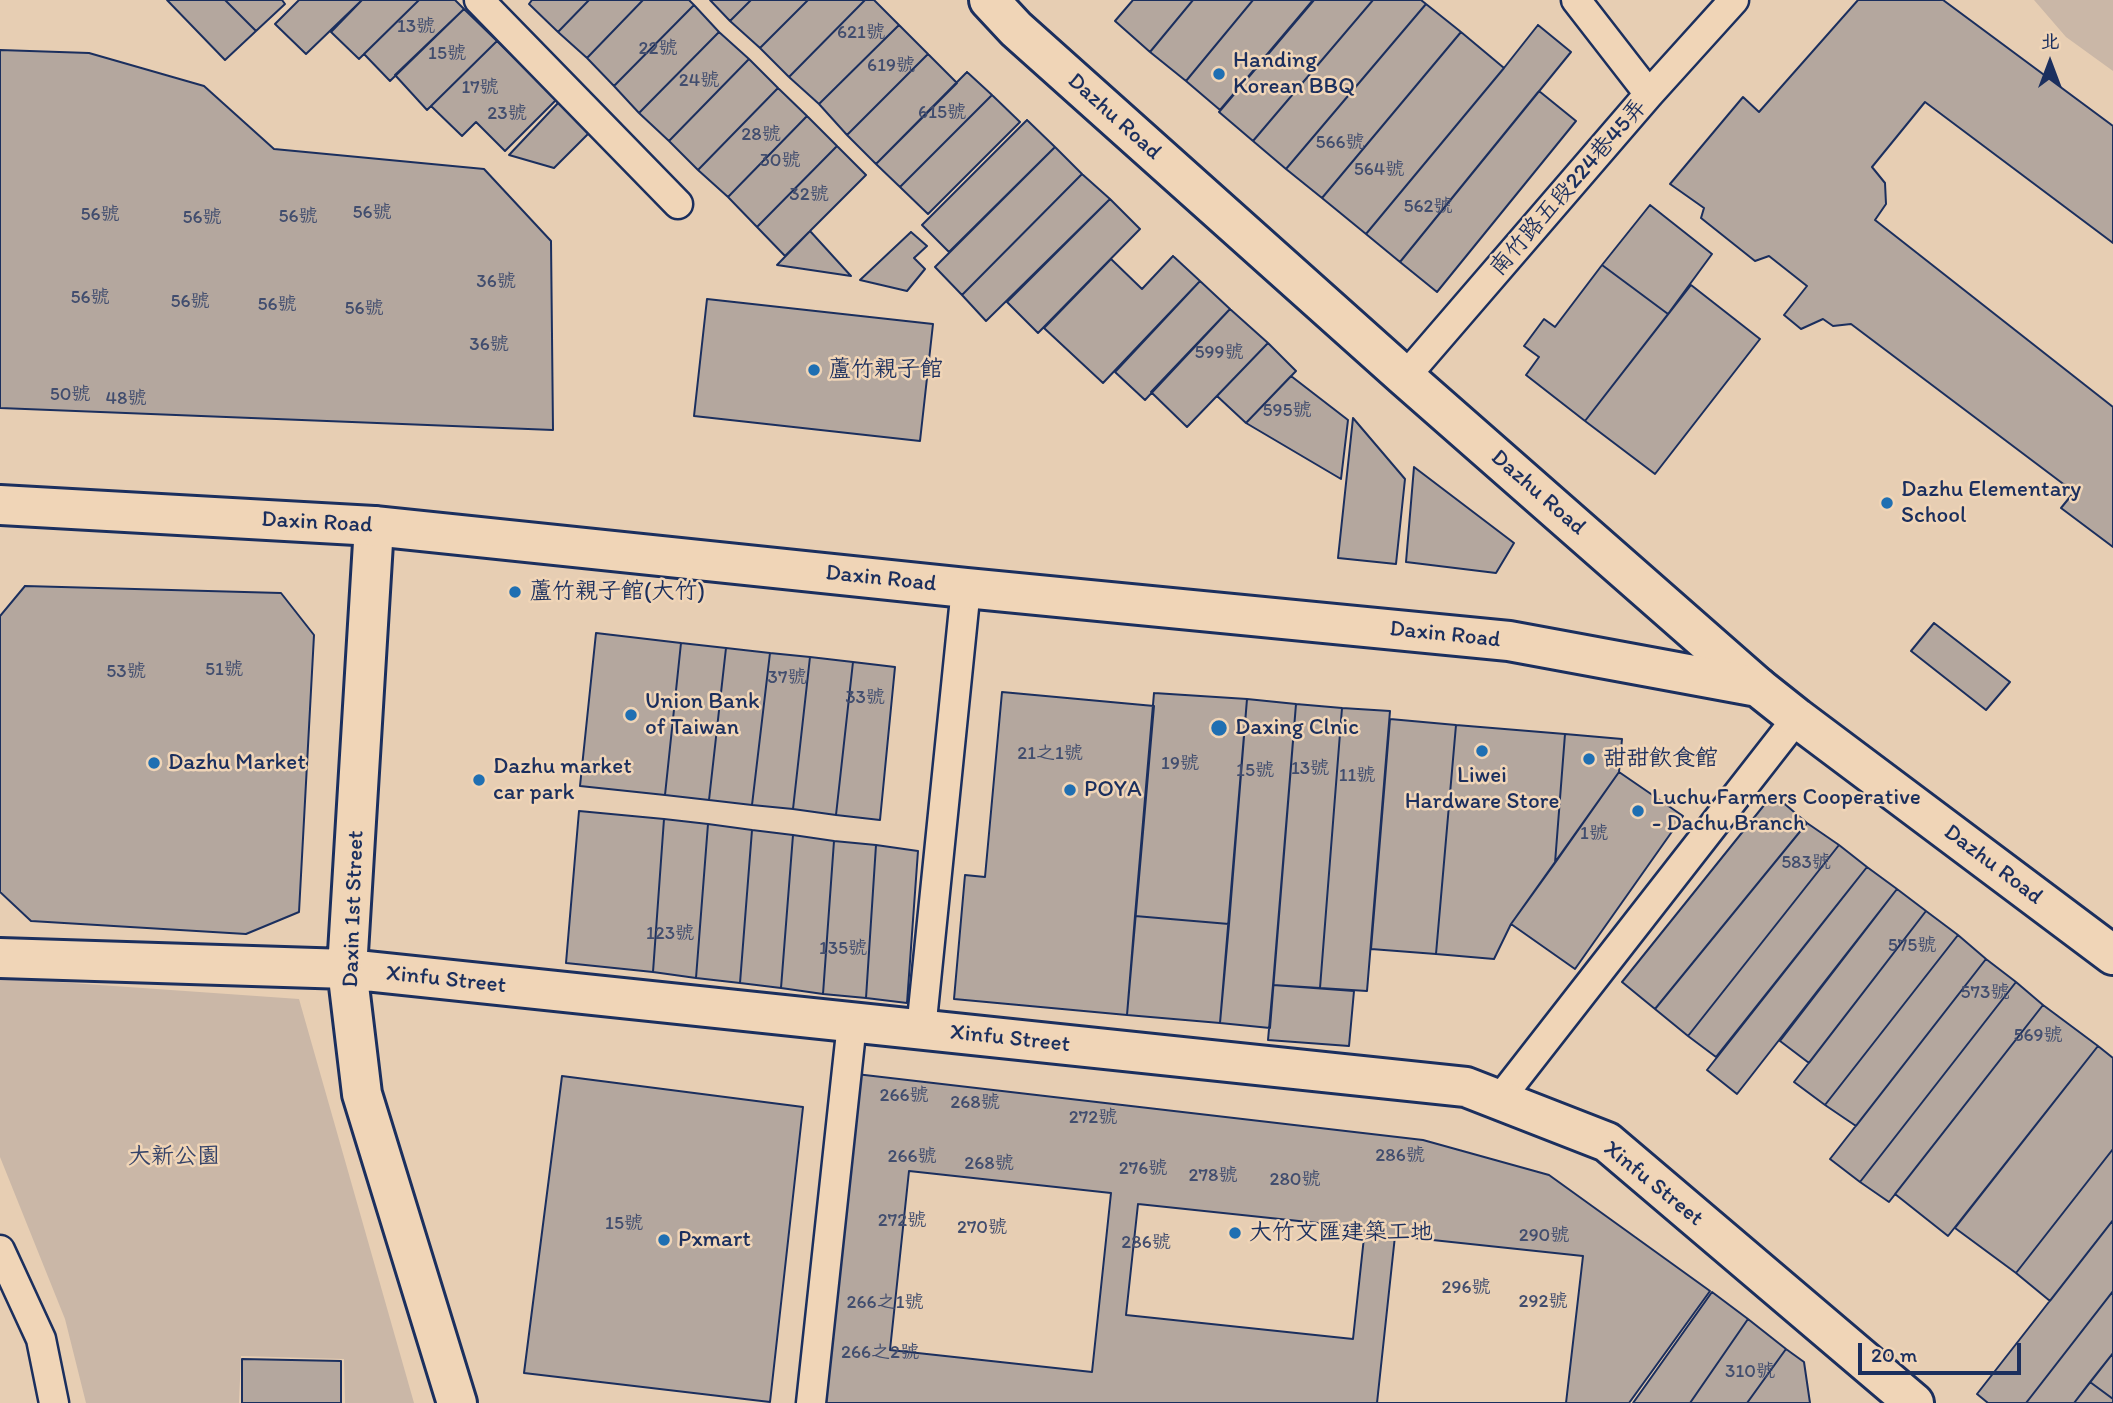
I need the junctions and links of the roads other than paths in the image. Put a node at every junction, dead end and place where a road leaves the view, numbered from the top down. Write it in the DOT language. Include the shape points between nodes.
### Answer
graph roads {
  1 [pos="479,0"];
  2 [pos="989,0"];
  3 [pos="1576,0"];
  4 [pos="1734,0"];
  5 [pos="1649,94"];
  6 [pos="678,204"];
  7 [pos="1405,377"];
  8 [pos="0,505"];
  9 [pos="374,526"];
  10 [pos="966,588"];
  11 [pos="1758,687"];
  12 [pos="1797,719"];
  13 [pos="2113,955"];
  14 [pos="0,958"];
  15 [pos="347,969"];
  16 [pos="852,1023"];
  17 [pos="921,1030"];
  18 [pos="1499,1100"];
  19 [pos="0,1250"];
  20 [pos="1891,1396"];
  21 [pos="54,1403"];
  22 [pos="457,1403"];
  23 [pos="811,1403"];
  1 -- 6 [label="lane"];
  2 -- 7 [label="street, Dazhu Road"];
  3 -- 5 [label="lane"];
  4 -- 5 [label="lane, 南竹路五段224巷45弄"];
  5 -- 7 [label="lane, 南竹路五段224巷45弄"];
  7 -- 11 [label="street, Dazhu Road"];
  8 -- 9 [label="street, Daxin Road"];
  9 -- 10 [label="street, Daxin Road"];
  9 -- 15 [label="street, Daxin 1st Street"];
  10 -- 11 [label="street, Daxin Road" via="1509,642"];
  10 -- 17 [label="lane"];
  11 -- 12 [label="street, Dazhu Road"];
  12 -- 13 [label="street, Dazhu Road"];
  12 -- 18 [label="lane"];
  14 -- 15 [label="street, Xinfu Street"];
  15 -- 16 [label="street, Xinfu Street"];
  15 -- 22 [label="street, Daxin 1st Street" via="362,1094"];
  16 -- 17 [label="street, Xinfu Street"];
  16 -- 23 [label="lane"];
  17 -- 18 [label="street, Xinfu Street" via="1466,1087"];
  18 -- 20 [label="street, Xinfu Street" via="1607,1142"];
  19 -- 21 [label="lane" via="41,1339"];
}
